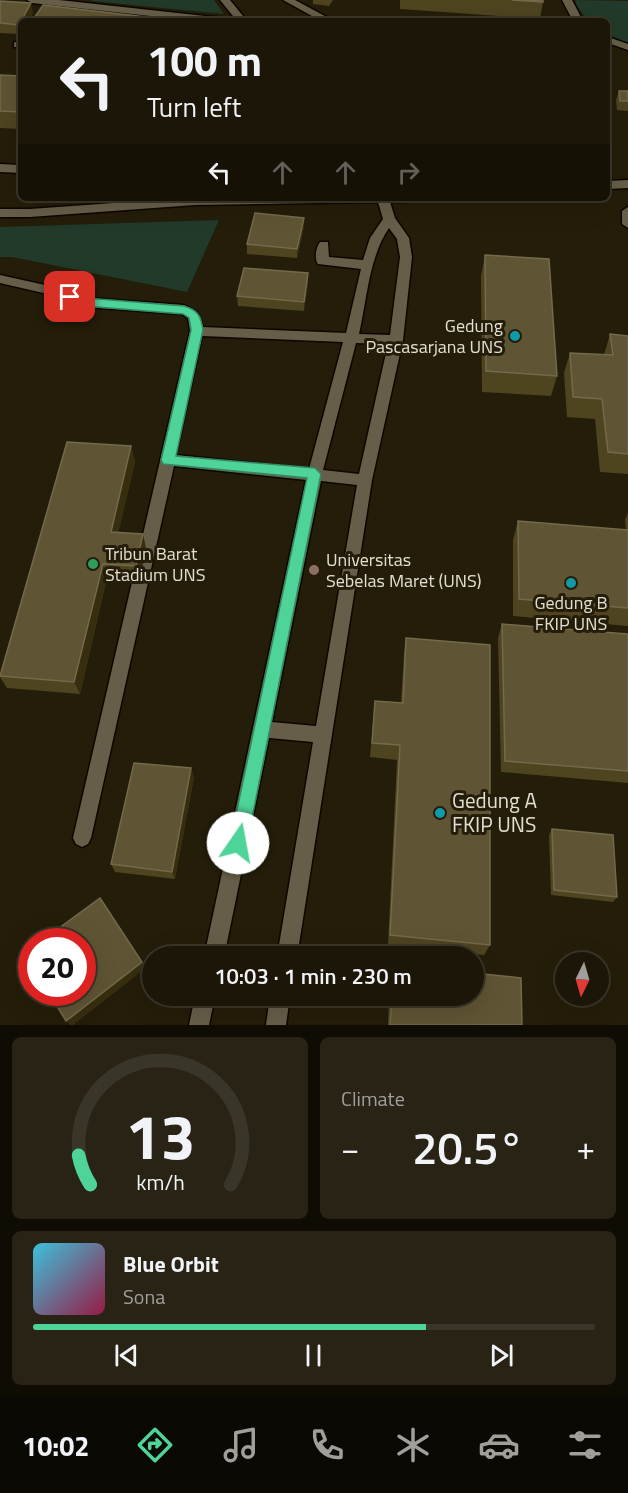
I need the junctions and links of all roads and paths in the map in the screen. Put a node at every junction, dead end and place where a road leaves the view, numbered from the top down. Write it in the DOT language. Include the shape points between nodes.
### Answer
graph roads {
  1 [pos="32,0"];
  2 [pos="225,0"];
  3 [pos="288,0"];
  4 [pos="567,0"];
  5 [pos="321,5"];
  6 [pos="309,9"];
  7 [pos="182,18"];
  8 [pos="240,18"];
  9 [pos="324,18"];
  10 [pos="576,18"];
  11 [pos="610,41"];
  12 [pos="628,47"];
  13 [pos="0,168"];
  14 [pos="18,169"];
  15 [pos="628,184"];
  16 [pos="610,185"];
  17 [pos="195,201"];
  18 [pos="384,201"];
  19 [pos="74,203"];
  20 [pos="628,211"];
  21 [pos="0,213"];
  22 [pos="389,219"];
  23 [pos="628,224"];
  24 [pos="324,245"];
  25 [pos="369,265"];
  26 [pos="0,279"];
  27 [pos="197,330"];
  28 [pos="351,338"];
  29 [pos="396,340"];
  30 [pos="168,460"];
  31 [pos="315,474"];
  32 [pos="365,480"];
  33 [pos="263,729"];
  34 [pos="323,735"];
  35 [pos="82,838"];
  36 [pos="216,946"];
  37 [pos="289,946"];
  38 [pos="203,1006"];
  39 [pos="279,1006"];
  40 [pos="199,1025"];
  41 [pos="276,1025"];
  1 -- 7 [label="lane" via="44,8"];
  2 -- 8 [label="lane"];
  3 -- 6 [label="lane"];
  4 -- 10 [label="lane"];
  5 -- 6 [label="lane"];
  6 -- 9 [label="lane"];
  11 -- 12 [label="lane"];
  13 -- 14 [label="lane"];
  15 -- 16 [label="lane"];
  17 -- 19 [label="lane"];
  18 -- 22 [label="lane"];
  19 -- 21 [label="lane" via="30,213"];
  20 -- 23 [label="lane"];
  22 -- 25 [label="lane" via="376,238"];
  22 -- 29 [label="lane" via="403,238 406,257"];
  24 -- 25 [label="lane" via="322,261"];
  25 -- 28 [label="lane"];
  26 -- 27 [label="lane" via="85,302 184,310 192,313"];
  27 -- 28 [label="lane"];
  27 -- 30 [label="lane"];
  28 -- 29 [label="lane"];
  28 -- 31 [label="lane"];
  29 -- 32 [label="lane"];
  30 -- 31 [label="lane"];
  30 -- 35 [label="lane"];
  31 -- 32 [label="lane"];
  31 -- 33 [label="lane"];
  32 -- 34 [label="lane"];
  33 -- 34 [label="lane"];
  33 -- 36 [label="lane"];
  34 -- 37 [label="lane"];
  38 -- 40 [label="lane"];
  39 -- 41 [label="lane"];
}
